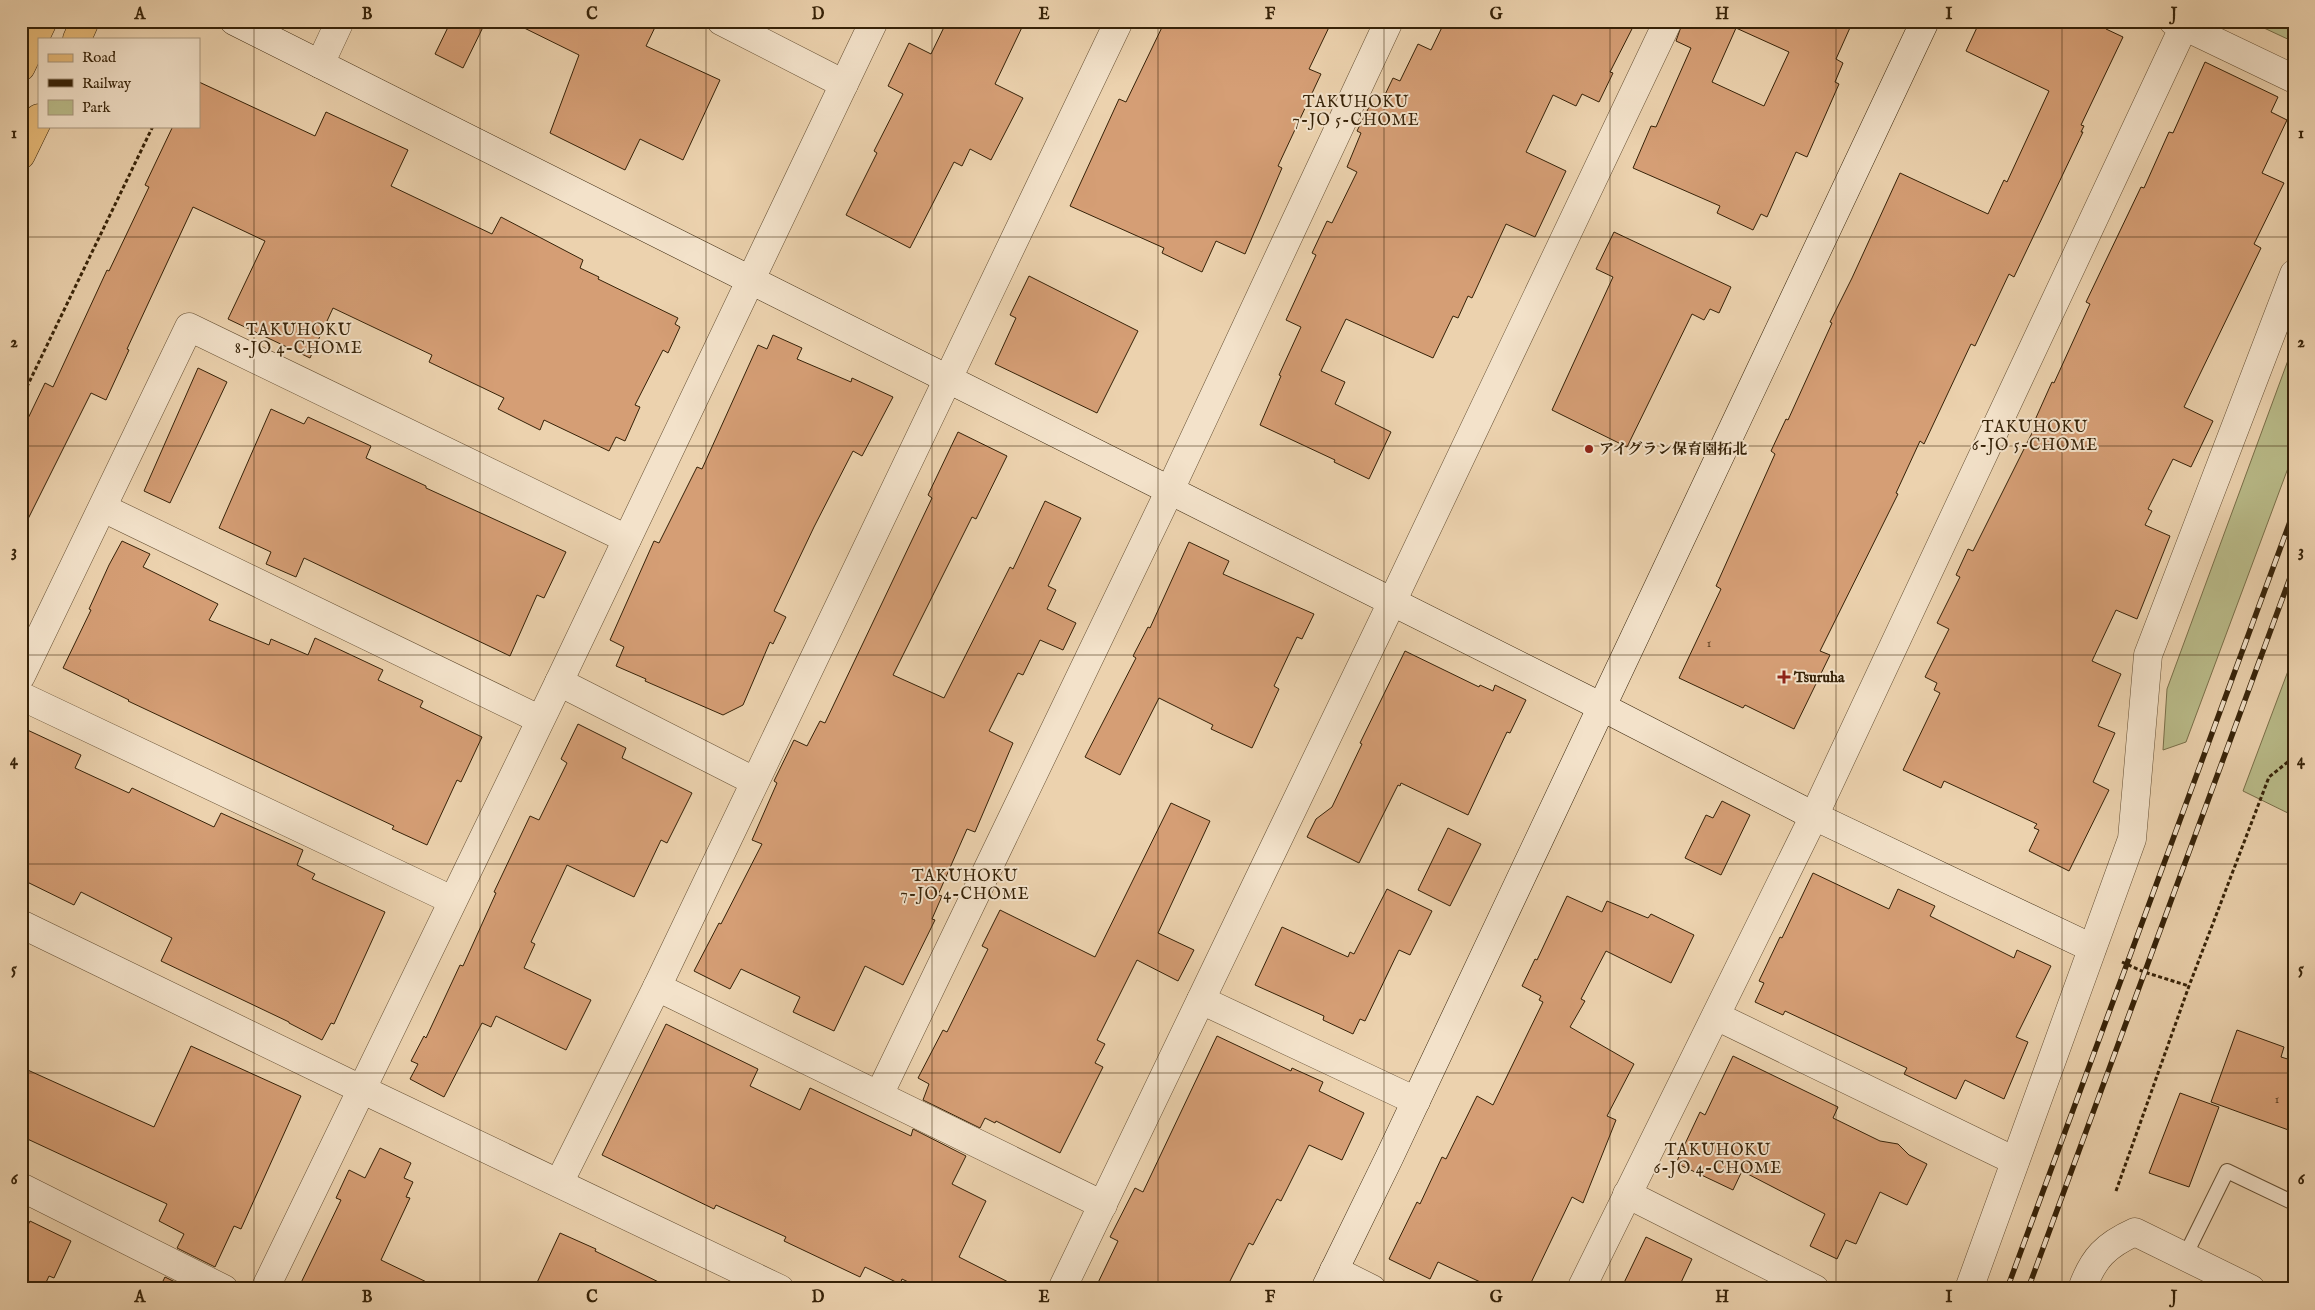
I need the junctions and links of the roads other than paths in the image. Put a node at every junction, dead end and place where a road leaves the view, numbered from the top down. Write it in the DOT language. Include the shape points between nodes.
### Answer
graph roads {
  1 [pos="44,21"];
  2 [pos="85,21"];
  3 [pos="234,21"];
  4 [pos="340,21"];
  5 [pos="721,21"];
  6 [pos="874,21"];
  7 [pos="1120,21"];
  8 [pos="1389,21"];
  9 [pos="1668,21"];
  10 [pos="1925,21"];
  11 [pos="2178,24"];
  12 [pos="77,38"];
  13 [pos="320,64"];
  14 [pos="21,67"];
  15 [pos="2294,79"];
  16 [pos="844,84"];
  17 [pos="38,120"];
  18 [pos="21,154"];
  19 [pos="2294,274"];
  20 [pos="752,280"];
  21 [pos="948,378"];
  22 [pos="1170,490"];
  23 [pos="102,508"];
  24 [pos="627,540"];
  25 [pos="1392,602"];
  26 [pos="21,676"];
  27 [pos="558,682"];
  28 [pos="21,696"];
  29 [pos="1602,707"];
  30 [pos="540,719"];
  31 [pos="754,781"];
  32 [pos="1814,816"];
  33 [pos="452,900"];
  34 [pos="21,924"];
  35 [pos="2092,948"];
  36 [pos="656,987"];
  37 [pos="1201,1000"];
  38 [pos="1716,1016"];
  39 [pos="361,1090"];
  40 [pos="879,1096"];
  41 [pos="1416,1102"];
  42 [pos="2015,1161"];
  43 [pos="559,1183"];
  44 [pos="21,1187"];
  45 [pos="1627,1194"];
  46 [pos="2294,1203"];
  47 [pos="1103,1204"];
  48 [pos="2185,1256"];
  49 [pos="1329,1279"];
  50 [pos="776,1288"];
  51 [pos="224,1289"];
  52 [pos="265,1289"];
  53 [pos="1062,1289"];
  54 [pos="1372,1289"];
  55 [pos="1581,1289"];
  56 [pos="1815,1289"];
  57 [pos="1969,1289"];
  58 [pos="2082,1289"];
  59 [pos="2251,1289"];
  1 -- 14 [label="main road"];
  2 -- 12 [label="main road"];
  3 -- 13 [label="street"];
  4 -- 13 [label="street"];
  5 -- 16 [label="street"];
  6 -- 16 [label="street"];
  7 -- 21 [label="street"];
  8 -- 22 [label="street"];
  9 -- 25 [label="street"];
  10 -- 29 [label="street"];
  11 -- 15 [label="street"];
  11 -- 32 [label="street"];
  13 -- 20 [label="street"];
  16 -- 20 [label="street"];
  17 -- 18 [label="main road"];
  19 -- 35 [label="street" via="2148,655 2132,839"];
  20 -- 21 [label="street"];
  20 -- 24 [label="street"];
  21 -- 22 [label="street"];
  21 -- 31 [label="street"];
  22 -- 25 [label="street"];
  22 -- 40 [label="street"];
  23 -- 24 [label="street" via="189,327"];
  23 -- 26 [label="street"];
  23 -- 30 [label="street"];
  24 -- 27 [label="street"];
  25 -- 29 [label="street"];
  25 -- 37 [label="street"];
  27 -- 30 [label="street"];
  27 -- 31 [label="street"];
  28 -- 33 [label="street"];
  29 -- 32 [label="street"];
  29 -- 41 [label="street"];
  30 -- 33 [label="street"];
  31 -- 36 [label="street"];
  32 -- 35 [label="street"];
  32 -- 38 [label="street"];
  33 -- 39 [label="street"];
  34 -- 39 [label="street"];
  35 -- 42 [label="street"];
  36 -- 40 [label="street"];
  36 -- 43 [label="street"];
  37 -- 41 [label="street"];
  37 -- 47 [label="street"];
  38 -- 42 [label="street"];
  38 -- 45 [label="street"];
  39 -- 43 [label="street"];
  39 -- 52 [label="street"];
  40 -- 47 [label="street"];
  41 -- 49 [label="street"];
  42 -- 57 [label="street"];
  43 -- 50 [label="street"];
  44 -- 51 [label="street"];
  45 -- 55 [label="street"];
  45 -- 56 [label="street"];
  46 -- 48 [label="lane" via="2227,1171"];
  47 -- 53 [label="street"];
  48 -- 58 [label="street" via="2136,1232 2116,1240 2101,1252"];
  48 -- 59 [label="street"];
  49 -- 54 [label="street"];
}
